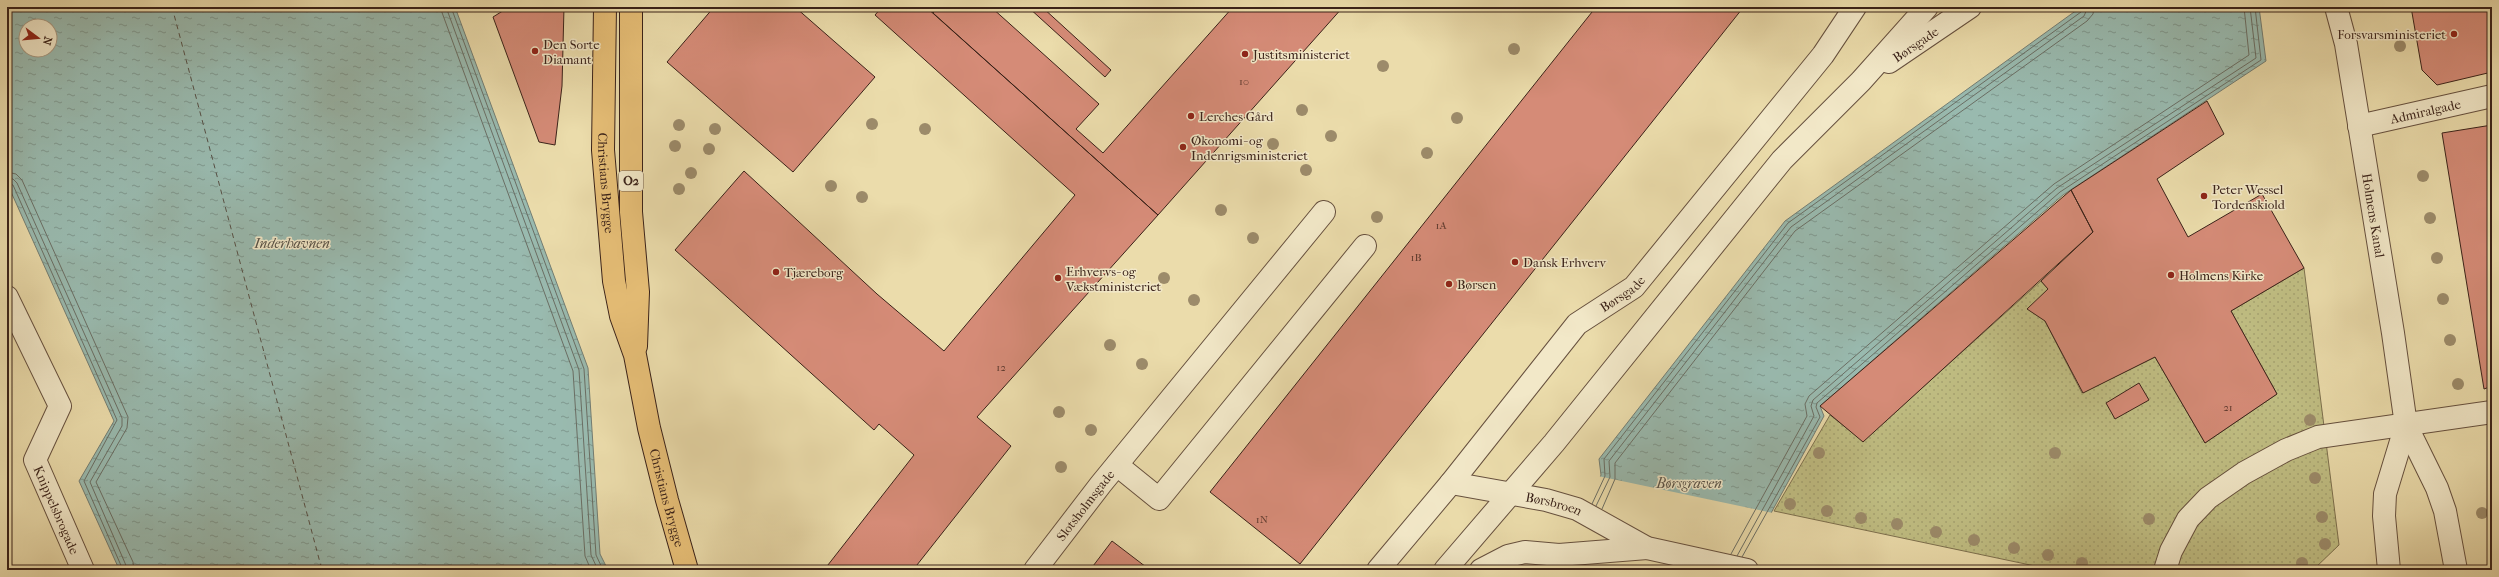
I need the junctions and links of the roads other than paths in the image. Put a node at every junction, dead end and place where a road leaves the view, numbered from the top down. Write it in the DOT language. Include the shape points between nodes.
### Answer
graph roads {
  1 [pos="605,7"];
  2 [pos="631,7"];
  3 [pos="1855,7"];
  4 [pos="1927,7"];
  5 [pos="1970,7"];
  6 [pos="2336,7"];
  7 [pos="1862,81"];
  8 [pos="2492,96"];
  9 [pos="2359,126"];
  10 [pos="1324,212"];
  11 [pos="1365,246"];
  12 [pos="7,297"];
  13 [pos="635,355"];
  14 [pos="2492,412"];
  15 [pos="2406,425"];
  16 [pos="1117,465"];
  17 [pos="1451,483"];
  18 [pos="1512,493"];
  19 [pos="1647,548"];
  20 [pos="83,570"];
  21 [pos="687,570"];
  22 [pos="1034,570"];
  23 [pos="1378,570"];
  24 [pos="1445,570"];
  25 [pos="1481,570"];
  26 [pos="1747,570"];
  27 [pos="2164,570"];
  28 [pos="2388,570"];
  29 [pos="2456,570"];
  1 -- 13 [label="main road, Christians Brygge / O2" via="604,150 609,236 618,302"];
  2 -- 13 [label="main road, Christians Brygge / O2" via="631,205 638,292"];
  3 -- 17 [label="street, Børsgade" via="1823,55 1634,287 1577,324"];
  4 -- 7 [label="street, Børsgade"];
  5 -- 7 [label="street, Børsgade"];
  6 -- 9 [label="street, Holmens Kanal" via="2346,44"];
  7 -- 18 [label="street, Børsgade" via="1782,160"];
  8 -- 9 [label="street, Admiralgade"];
  9 -- 15 [label="street, Holmens Kanal"];
  10 -- 16 [label="street, Slotsholmsgade"];
  11 -- 16 [label="street" via="1159,498"];
  12 -- 20 [label="street, Knippelsbrogade" via="60,406 35,460"];
  13 -- 21 [label="main road, Christians Brygge / O2" via="658,463"];
  14 -- 15 [label="street"];
  15 -- 27 [label="street" via="2318,437 2286,450 2244,473 2208,498 2188,519"];
  15 -- 28 [label="street, Holmens Kanal" via="2385,494"];
  15 -- 29 [label="street, Holmens Kanal" via="2437,488 2445,511"];
  16 -- 22 [label="street, Slotsholmsgade"];
  17 -- 18 [label="street, Børsbroen"];
  17 -- 23 [label="street, Børsgade"];
  18 -- 19 [label="street, Børsbroen" via="1577,508"];
  18 -- 24 [label="street, Børsgade"];
  19 -- 25 [label="street, Børsbroen" via="1558,555 1525,552 1508,556"];
  19 -- 26 [label="street, Børsbroen"];
}
